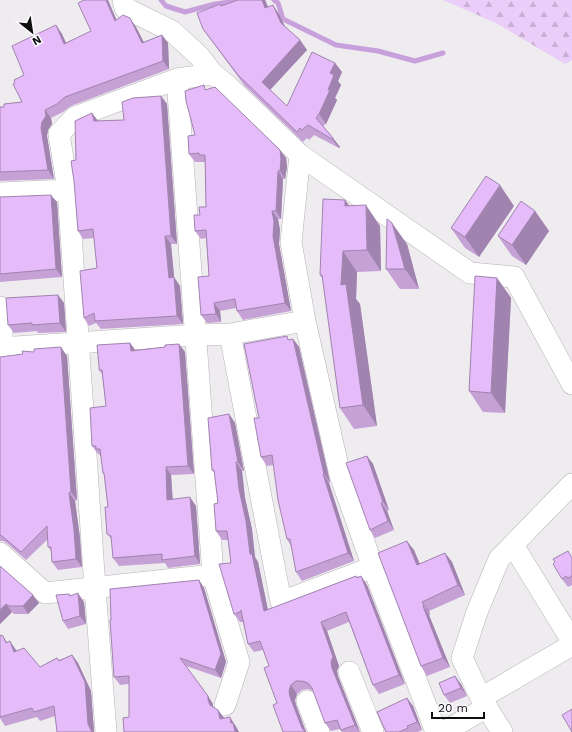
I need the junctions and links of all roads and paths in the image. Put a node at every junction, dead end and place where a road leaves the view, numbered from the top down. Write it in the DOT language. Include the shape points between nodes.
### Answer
graph roads {
  1 [pos="123,0"];
  2 [pos="213,74"];
  3 [pos="178,79"];
  4 [pos="300,155"];
  5 [pos="68,190"];
  6 [pos="0,193"];
  7 [pos="0,307"];
  8 [pos="306,321"];
  9 [pos="230,334"];
  10 [pos="196,335"];
  11 [pos="79,343"];
  12 [pos="2,348"];
  13 [pos="572,384"];
  14 [pos="572,484"];
  15 [pos="513,545"];
  16 [pos="0,553"];
  17 [pos="373,568"];
  18 [pos="213,575"];
  19 [pos="95,588"];
  20 [pos="572,641"];
  21 [pos="572,644"];
  22 [pos="349,672"];
  23 [pos="307,701"];
  24 [pos="484,703"];
  25 [pos="225,705"];
  26 [pos="106,732"];
  27 [pos="319,732"];
  28 [pos="373,732"];
  29 [pos="436,732"];
  30 [pos="444,732"];
  31 [pos="502,732"];
  1 -- 2 [label="street" via="125,8 172,31 199,56"];
  2 -- 3 [label="street"];
  2 -- 4 [label="street"];
  3 -- 5 [label="street" via="75,118 59,134"];
  3 -- 10 [label="street"];
  4 -- 8 [label="street" via="291,242"];
  4 -- 13 [label="street" via="470,273 514,277"];
  5 -- 6 [label="street"];
  5 -- 11 [label="street"];
  7 -- 12 [label="street"];
  8 -- 9 [label="street"];
  8 -- 17 [label="street" via="340,475"];
  9 -- 10 [label="street"];
  9 -- 17 [label="street" via="281,602"];
  10 -- 11 [label="street"];
  10 -- 18 [label="street"];
  11 -- 12 [label="street"];
  11 -- 19 [label="street"];
  14 -- 15 [label="street"];
  15 -- 20 [label="street"];
  15 -- 24 [label="street" via="499,559 477,612 462,658"];
  16 -- 19 [label="street" via="45,593"];
  17 -- 29 [label="street"];
  18 -- 19 [label="street"];
  18 -- 25 [label="street" via="239,662"];
  19 -- 26 [label="street"];
  21 -- 24 [label="street"];
  22 -- 28 [label="street"];
  23 -- 27 [label="street"];
  24 -- 30 [label="street"];
  24 -- 31 [label="street"];
}
